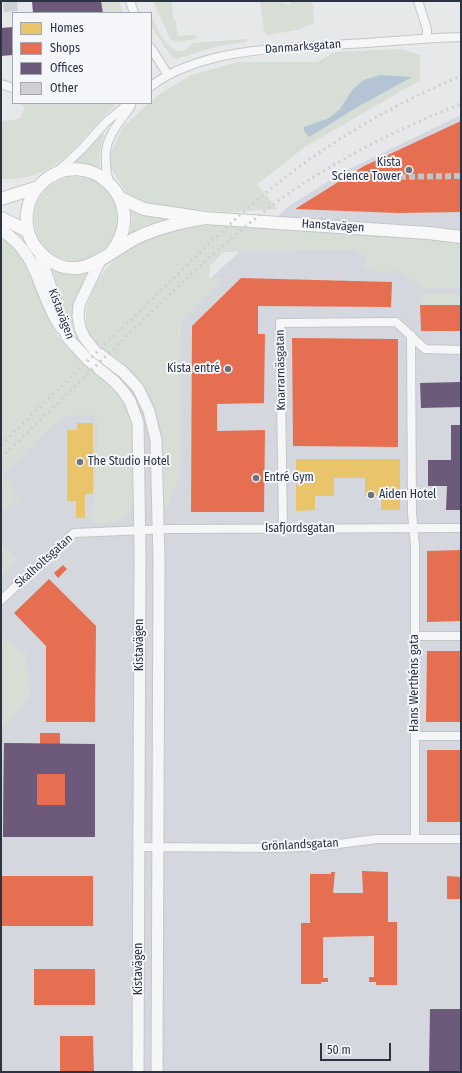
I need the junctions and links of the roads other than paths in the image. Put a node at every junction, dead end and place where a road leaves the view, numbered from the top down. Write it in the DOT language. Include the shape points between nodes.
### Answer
graph roads {
  1 [pos="130,1"];
  2 [pos="418,1"];
  3 [pos="134,12"];
  4 [pos="427,38"];
  5 [pos="461,38"];
  6 [pos="152,50"];
  7 [pos="168,75"];
  8 [pos="1,84"];
  9 [pos="152,85"];
  10 [pos="12,88"];
  11 [pos="128,104"];
  12 [pos="132,104"];
  13 [pos="53,175"];
  14 [pos="109,183"];
  15 [pos="38,187"];
  16 [pos="120,198"];
  17 [pos="1,199"];
  18 [pos="1,218"];
  19 [pos="205,218"];
  20 [pos="1,230"];
  21 [pos="28,231"];
  22 [pos="461,237"];
  23 [pos="38,251"];
  24 [pos="110,254"];
  25 [pos="100,262"];
  26 [pos="411,335"];
  27 [pos="67,337"];
  28 [pos="461,350"];
  29 [pos="413,528"];
  30 [pos="461,528"];
  31 [pos="158,529"];
  32 [pos="284,529"];
  33 [pos="140,530"];
  34 [pos="1,600"];
  35 [pos="140,634"];
  36 [pos="159,635"];
  37 [pos="416,636"];
  38 [pos="461,636"];
  39 [pos="139,736"];
  40 [pos="158,736"];
  41 [pos="415,736"];
  42 [pos="461,736"];
  43 [pos="415,839"];
  44 [pos="461,839"];
  45 [pos="139,847"];
  46 [pos="158,848"];
  47 [pos="138,1072"];
  48 [pos="158,1072"];
  1 -- 3 [label="street"];
  2 -- 4 [label="street"];
  4 -- 5 [label="street, Danmarksgatan"];
  4 -- 7 [label="street, Danmarksgatan" via="264,49 214,57"];
  6 -- 7 [label="street"];
  7 -- 9 [label="street, Danmarksgatan"];
  8 -- 10 [label="street"];
  11 -- 13 [label="street"];
  12 -- 14 [label="street" via="115,127 106,147 105,165"];
  13 -- 14 [label="main road, Hanstavägen" via="82,170"];
  13 -- 15 [label="main road, Hanstavägen"];
  14 -- 16 [label="main road, Hanstavägen"];
  15 -- 17 [label="main road, Hanstavägen"];
  15 -- 21 [label="main road, Hanstavägen" via="28,208"];
  16 -- 19 [label="main road, Hanstavägen" via="144,209"];
  16 -- 24 [label="main road, Hanstavägen" via="125,217 124,227"];
  18 -- 21 [label="main road"];
  19 -- 22 [label="main road, Hanstavägen"];
  19 -- 24 [label="main road, Hanstavägen" via="178,222 153,231"];
  20 -- 27 [label="street" via="21,245 27,254 53,316"];
  21 -- 23 [label="main road, Hanstavägen"];
  23 -- 25 [label="main road, Hanstavägen" via="54,263 67,267 82,268"];
  23 -- 27 [label="street, Kistavägen"];
  24 -- 25 [label="main road, Hanstavägen"];
  25 -- 31 [label="street, Kistavägen" via="79,305 80,328 94,350 138,388 149,412 156,440"];
  26 -- 28 [label="street, Knarrarnäsgatan" via="425,349"];
  26 -- 29 [label="street"];
  26 -- 32 [label="street, Knarrarnäsgatan" via="396,322 280,323"];
  27 -- 33 [label="street, Kistavägen" via="88,360 114,381 135,411 139,436"];
  29 -- 30 [label="street, Isafjordsgatan"];
  29 -- 32 [label="street, Isafjordsgatan"];
  29 -- 37 [label="street, Hans Werthéns gata" via="416,546"];
  31 -- 32 [label="street, Isafjordsgatan"];
  31 -- 33 [label="street, Isafjordsgatan"];
  31 -- 36 [label="street, Kistavägen"];
  33 -- 34 [label="street, Skalholtsgatan" via="74,533"];
  33 -- 35 [label="street, Kistavägen"];
  35 -- 36 [label="street"];
  35 -- 39 [label="street, Kistavägen"];
  36 -- 40 [label="street, Kistavägen"];
  37 -- 38 [label="street"];
  37 -- 41 [label="street, Hans Werthéns gata"];
  39 -- 40 [label="street"];
  39 -- 45 [label="street, Kistavägen"];
  40 -- 46 [label="street, Kistavägen"];
  41 -- 42 [label="street"];
  41 -- 43 [label="street, Hans Werthéns gata"];
  43 -- 44 [label="street, Grönlandsgatan"];
  43 -- 46 [label="street, Grönlandsgatan" via="279,848"];
  45 -- 46 [label="street, Grönlandsgatan"];
  45 -- 47 [label="street, Kistavägen"];
  46 -- 48 [label="street, Kistavägen"];
}
